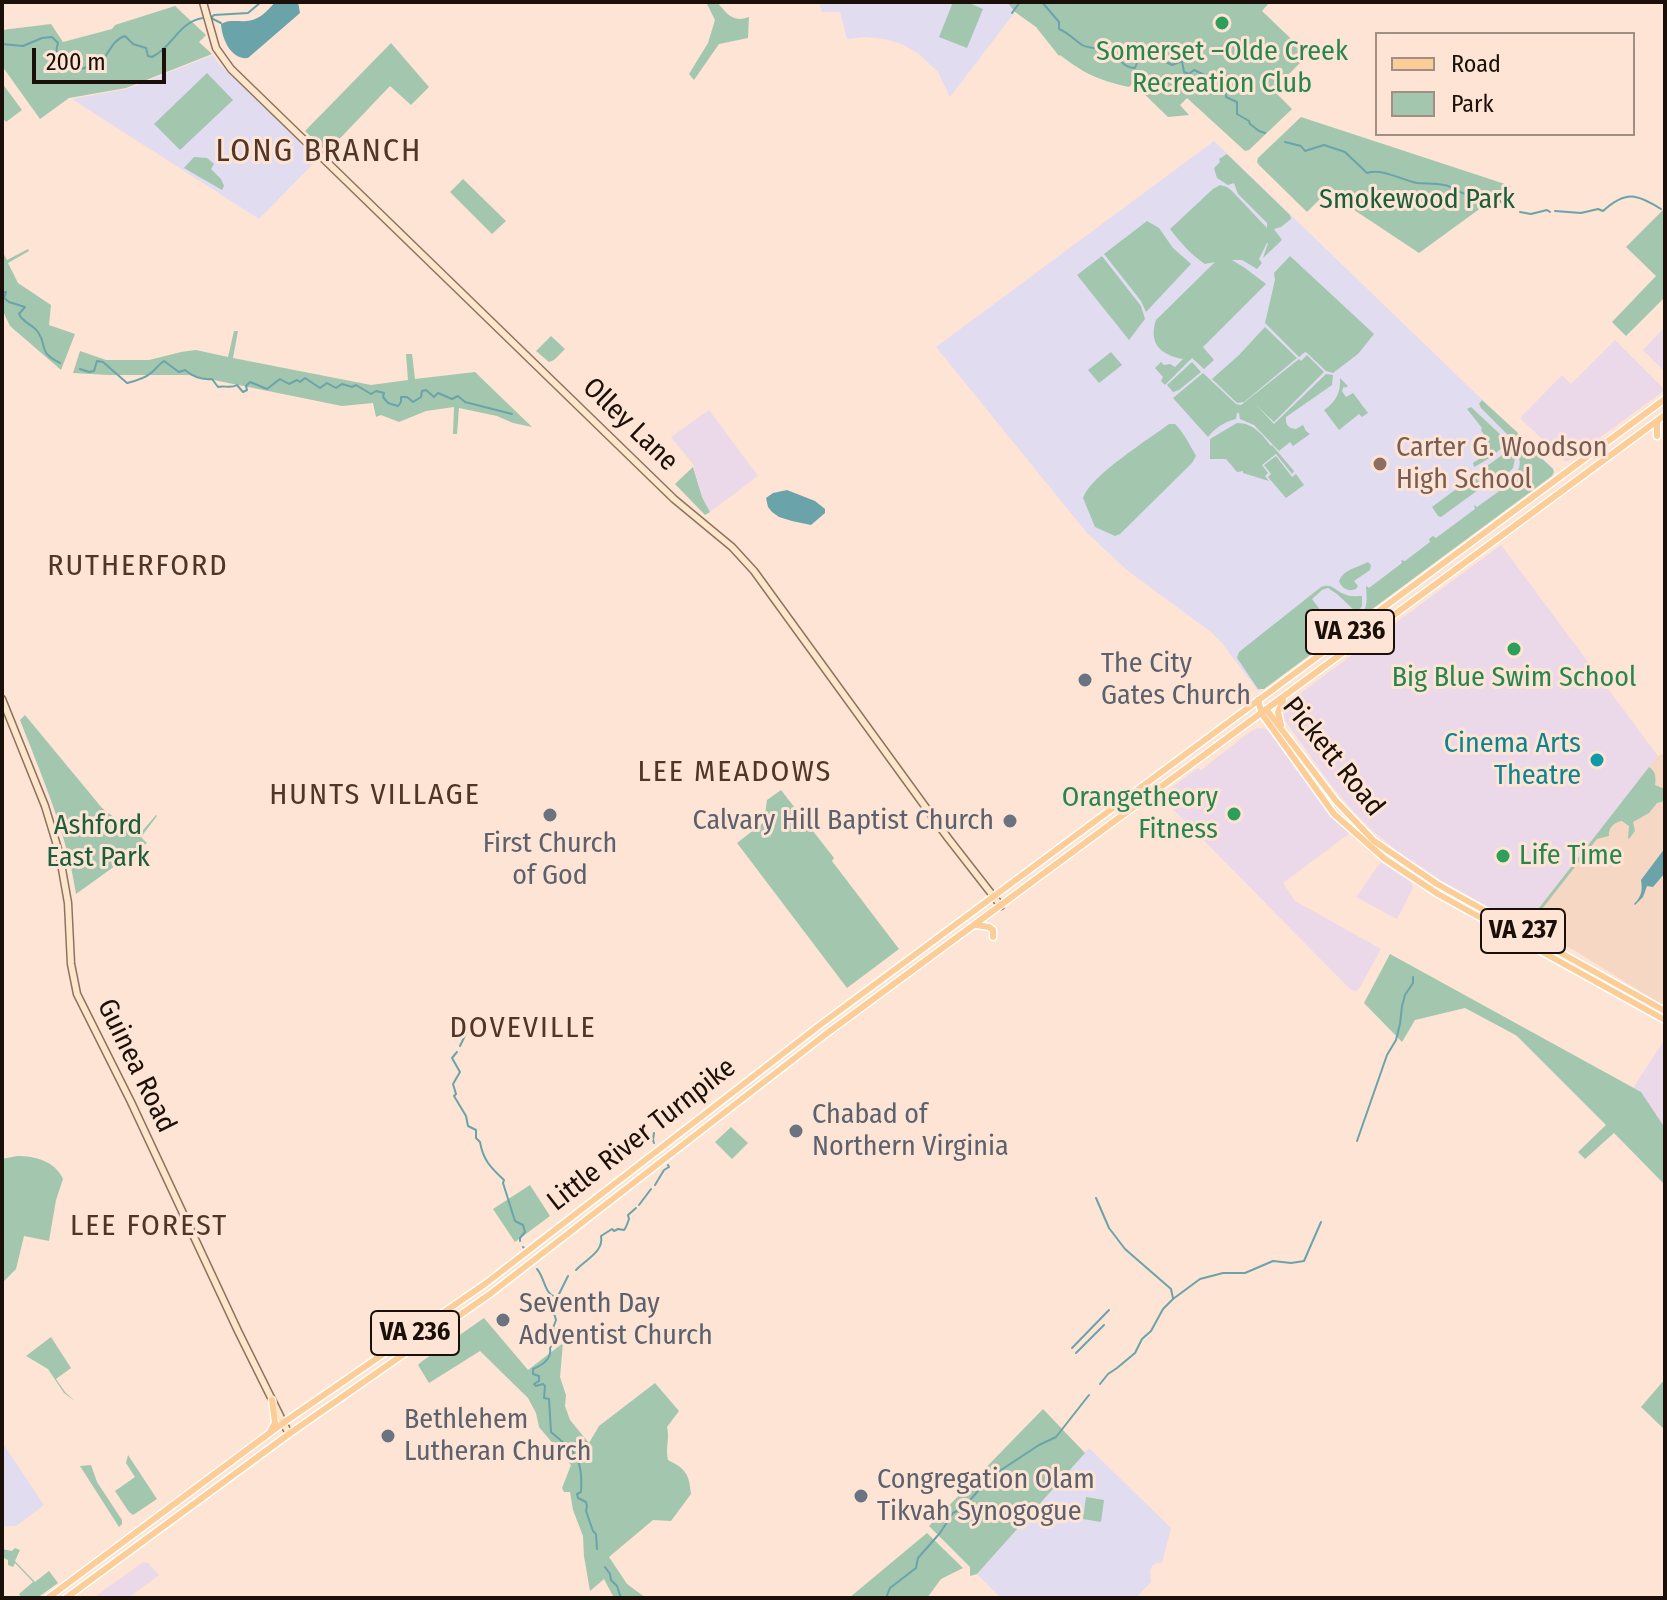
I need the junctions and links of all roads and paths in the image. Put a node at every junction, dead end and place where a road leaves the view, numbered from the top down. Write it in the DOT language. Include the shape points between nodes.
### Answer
graph roads {
  1 [pos="203,2"];
  2 [pos="1665,399"];
  3 [pos="1665,415"];
  4 [pos="1657,421"];
  5 [pos="1657,436"];
  6 [pos="1290,693"];
  7 [pos="2,699"];
  8 [pos="1258,700"];
  9 [pos="1264,712"];
  10 [pos="1285,735"];
  11 [pos="993,897"];
  12 [pos="1001,906"];
  13 [pos="976,925"];
  14 [pos="993,937"];
  15 [pos="1665,1011"];
  16 [pos="1665,1020"];
  17 [pos="272,1400"];
  18 [pos="283,1423"];
  19 [pos="269,1433"];
  20 [pos="289,1434"];
  21 [pos="48,1598"];
  22 [pos="66,1598"];
  1 -- 11 [label="main road, Olley Lane" via="216,48 262,102 674,499 743,558"];
  2 -- 8 [label="main road, VA 236"];
  3 -- 4 [label="main road, VA 236"];
  4 -- 5 [label="main road"];
  4 -- 6 [label="main road, VA 236"];
  6 -- 9 [label="main road, VA 236"];
  6 -- 10 [label="main road" via="1278,712"];
  7 -- 17 [label="main road, Guinea Road" via="59,852 77,994"];
  8 -- 9 [label="main road, Pickett Road / VA 237"];
  8 -- 11 [label="main road, Little River Turnpike / VA 236"];
  9 -- 10 [label="main road, Pickett Road / VA 237"];
  9 -- 12 [label="main road, Little River Turnpike / VA 236"];
  9 -- 16 [label="main road, Pickett Road / VA 237" via="1334,814 1385,859"];
  10 -- 15 [label="main road, Pickett Road / VA 237" via="1374,841 1463,898"];
  11 -- 12 [label="main road, Olley Lane"];
  11 -- 18 [label="main road, Little River Turnpike / VA 236" via="485,1284"];
  12 -- 13 [label="main road, Little River Turnpike / VA 236"];
  13 -- 14 [label="main road" via="989,927"];
  13 -- 20 [label="main road, Little River Turnpike / VA 236" via="490,1294"];
  17 -- 18 [label="main road, Guinea Road"];
  17 -- 19 [label="main road" via="275,1423"];
  18 -- 19 [label="main road, Little River Turnpike / VA 236"];
  18 -- 20 [label="main road, Guinea Road"];
  19 -- 21 [label="main road, Little River Turnpike / VA 236"];
  20 -- 22 [label="main road, Little River Turnpike / VA 236"];
}
